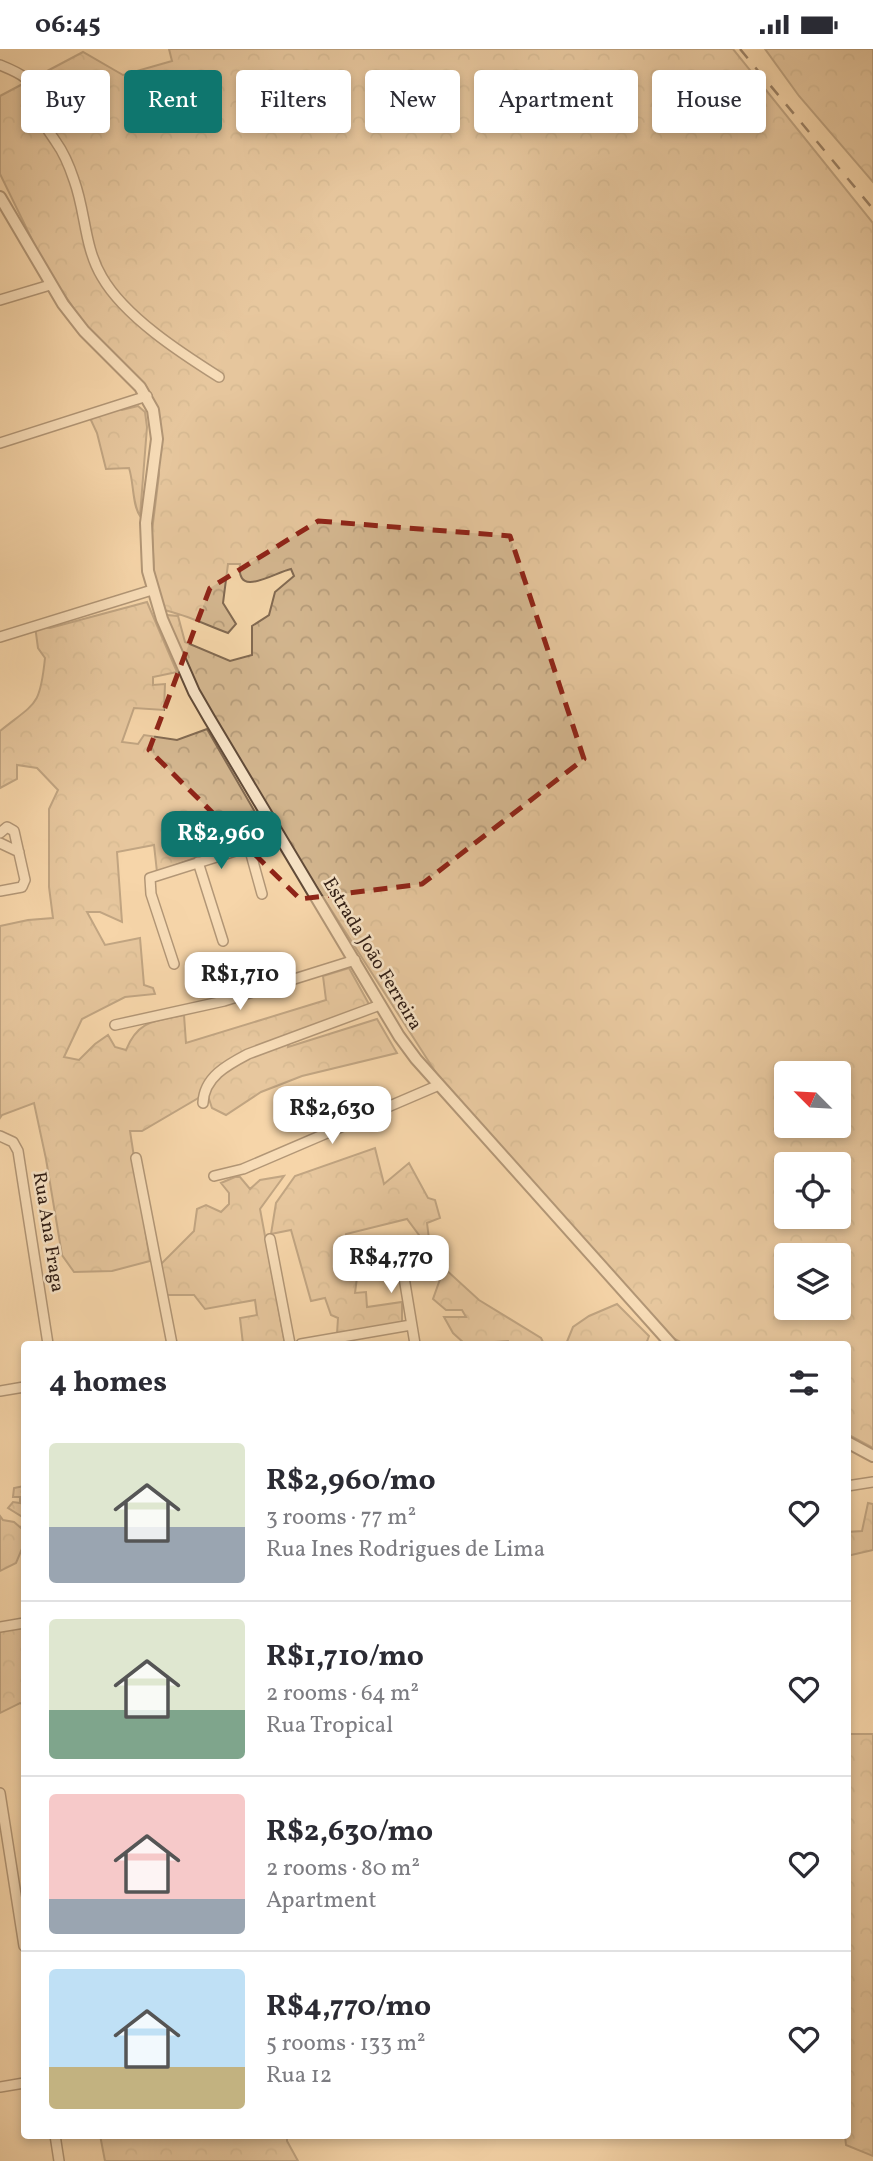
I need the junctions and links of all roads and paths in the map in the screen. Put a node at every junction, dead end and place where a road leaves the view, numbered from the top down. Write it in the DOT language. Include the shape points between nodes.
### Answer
graph roads {
  1 [pos="0,65"];
  2 [pos="0,197"];
  3 [pos="50,285"];
  4 [pos="0,300"];
  5 [pos="219,377"];
  6 [pos="147,396"];
  7 [pos="0,443"];
  8 [pos="152,590"];
  9 [pos="0,637"];
  10 [pos="0,833"];
  11 [pos="280,837"];
  12 [pos="0,843"];
  13 [pos="249,847"];
  14 [pos="19,852"];
  15 [pos="198,863"];
  16 [pos="0,891"];
  17 [pos="262,894"];
  18 [pos="223,941"];
  19 [pos="355,960"];
  20 [pos="174,964"];
  21 [pos="380,1005"];
  22 [pos="116,1025"];
  23 [pos="439,1085"];
  24 [pos="203,1103"];
  25 [pos="0,1136"];
  26 [pos="136,1158"];
  27 [pos="214,1176"];
  28 [pos="270,1240"];
  29 [pos="398,1241"];
  30 [pos="411,1325"];
  31 [pos="48,1341"];
  32 [pos="171,1341"];
  33 [pos="289,1341"];
  34 [pos="319,1341"];
  35 [pos="414,1341"];
  36 [pos="666,1341"];
  37 [pos="21,1388"];
  38 [pos="0,1391"];
  39 [pos="851,1444"];
  40 [pos="873,1456"];
  41 [pos="873,1482"];
  42 [pos="851,1485"];
  43 [pos="21,1624"];
  44 [pos="0,1627"];
  45 [pos="0,1793"];
  46 [pos="5,1862"];
  47 [pos="21,1933"];
  48 [pos="21,2084"];
  49 [pos="0,2087"];
  50 [pos="56,2139"];
  51 [pos="59,2161"];
  1 -- 5 [label="street" via="28,80 35,108 75,181 87,244 106,283 174,349"];
  2 -- 3 [label="street, Estrada João Ferreira"];
  3 -- 4 [label="street"];
  3 -- 6 [label="street, Estrada João Ferreira" via="85,331"];
  6 -- 7 [label="street"];
  6 -- 8 [label="street, Estrada João Ferreira" via="157,439 146,538"];
  8 -- 9 [label="street"];
  8 -- 11 [label="street, Estrada João Ferreira" via="194,692"];
  10 -- 14 [label="street" via="7,827 13,829"];
  11 -- 13 [label="street"];
  11 -- 19 [label="street, Estrada João Ferreira"];
  12 -- 14 [label="street"];
  13 -- 15 [label="street"];
  13 -- 17 [label="street"];
  14 -- 16 [label="street" via="24,884"];
  15 -- 18 [label="street"];
  15 -- 20 [label="street" via="152,876 149,881"];
  19 -- 21 [label="street, Estrada João Ferreira"];
  19 -- 22 [label="street" via="224,1001"];
  21 -- 23 [label="street, Estrada João Ferreira"];
  21 -- 24 [label="street" via="233,1062 205,1088"];
  23 -- 27 [label="street"];
  23 -- 36 [label="street, Estrada João Ferreira"];
  25 -- 31 [label="street, Rua Ana Fraga" via="13,1142 18,1151"];
  26 -- 32 [label="street"];
  28 -- 33 [label="street"];
  29 -- 30 [label="street"];
  30 -- 34 [label="street"];
  30 -- 35 [label="street"];
  37 -- 38 [label="street"];
  39 -- 40 [label="street"];
  41 -- 42 [label="street"];
  43 -- 44 [label="street"];
  45 -- 46 [label="street"];
  46 -- 47 [label="street"];
  48 -- 49 [label="street"];
  50 -- 51 [label="street"];
}
